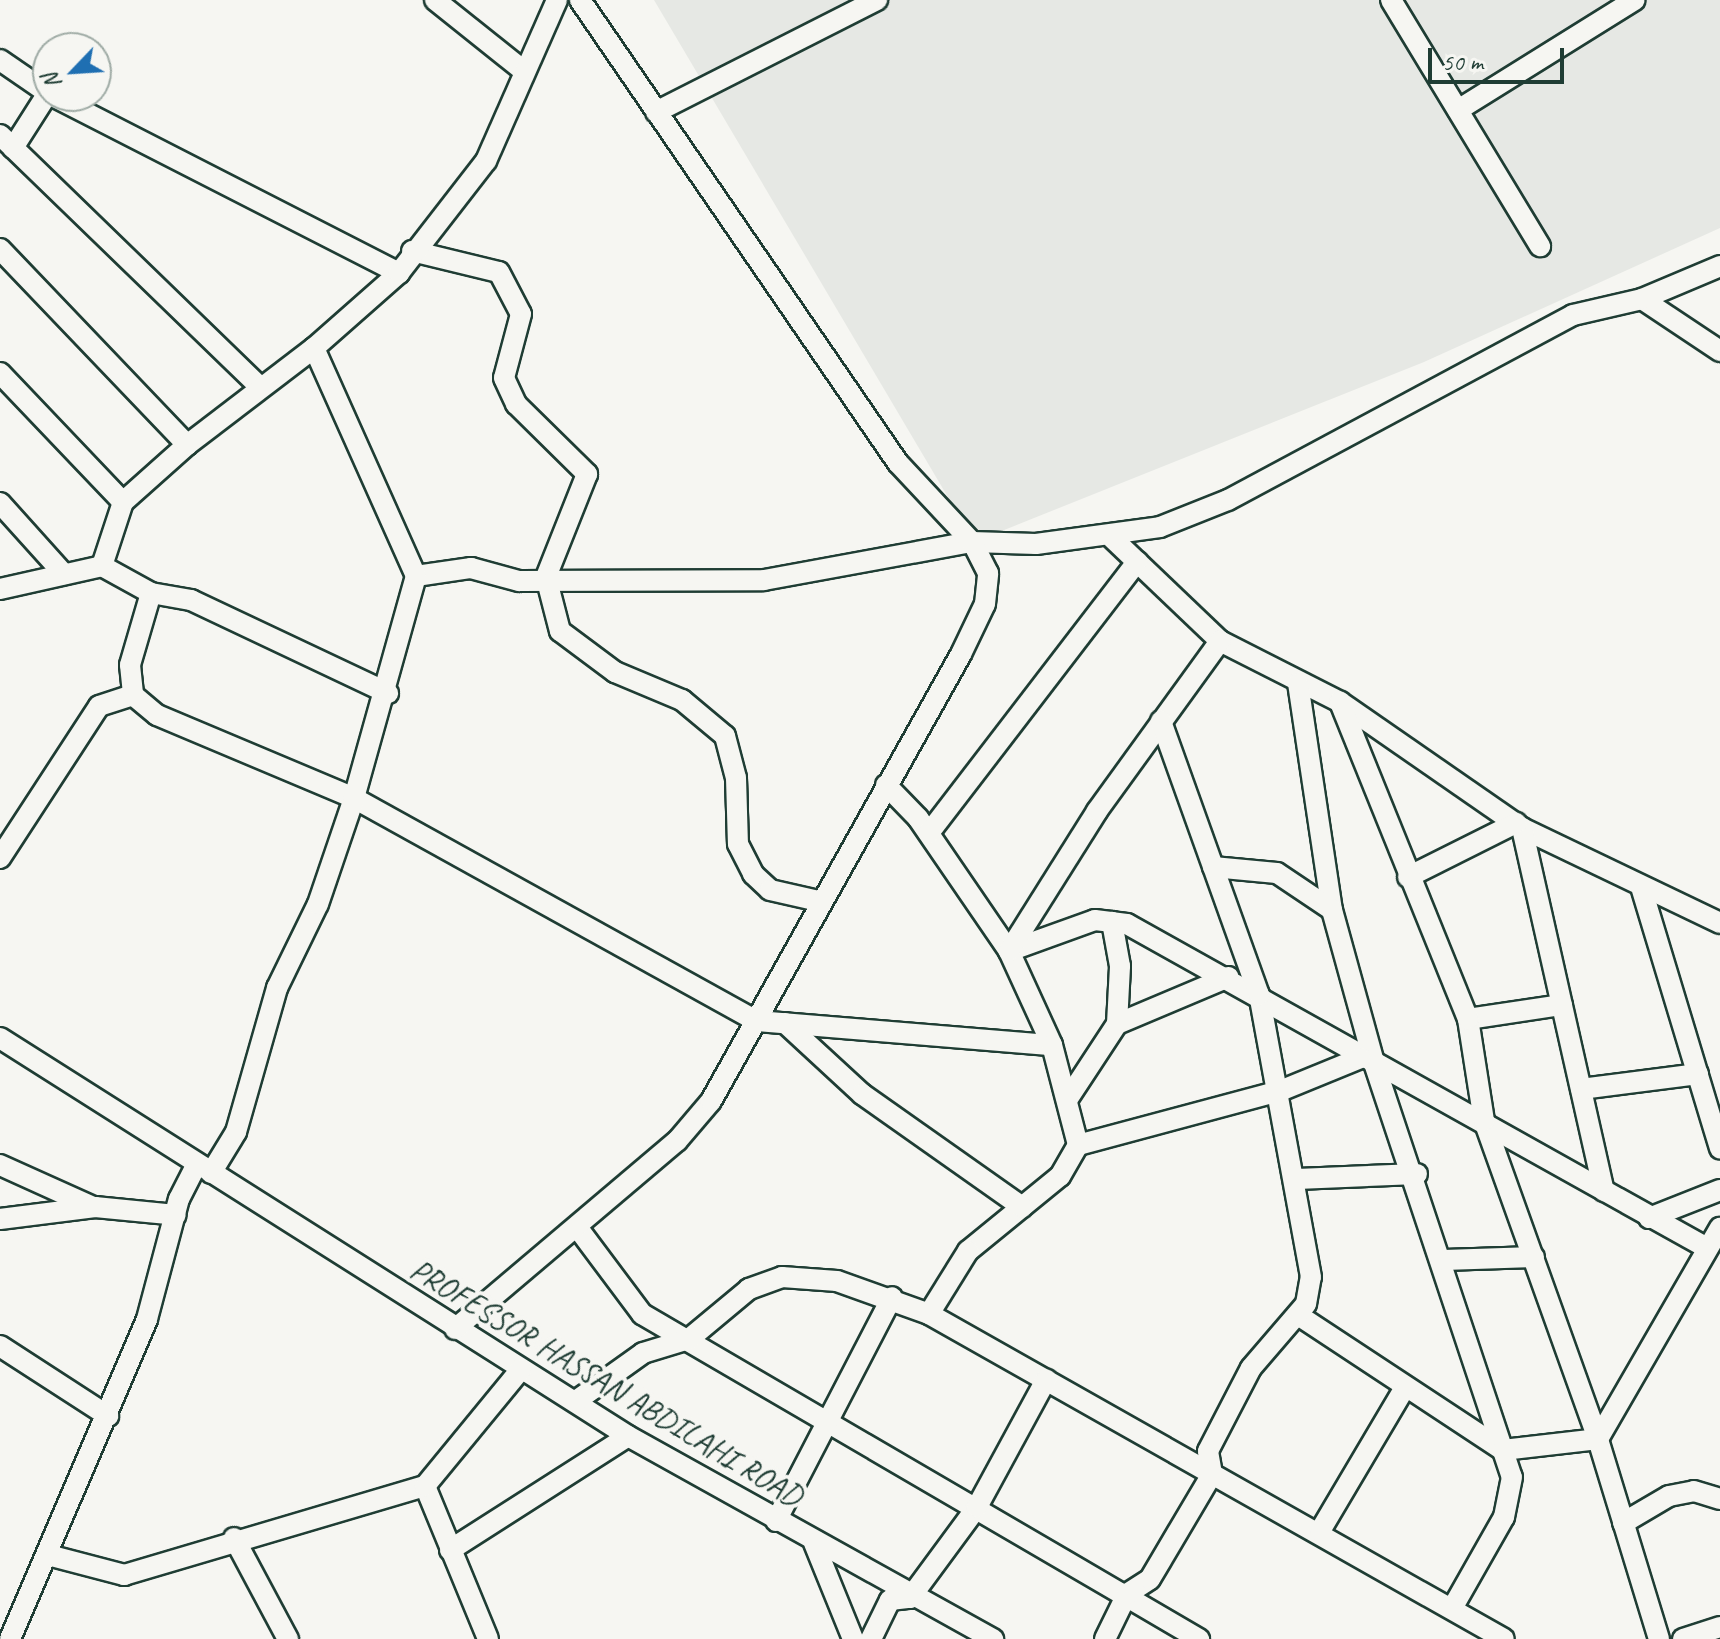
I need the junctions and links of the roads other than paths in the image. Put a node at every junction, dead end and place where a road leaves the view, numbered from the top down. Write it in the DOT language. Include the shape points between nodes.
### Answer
graph roads {
  1 [pos="435,0"];
  2 [pos="557,0"];
  3 [pos="580,0"];
  4 [pos="877,0"];
  5 [pos="1391,0"];
  6 [pos="1635,0"];
  7 [pos="0,60"];
  8 [pos="524,71"];
  9 [pos="32,82"];
  10 [pos="1458,110"];
  11 [pos="32,111"];
  12 [pos="84,112"];
  13 [pos="656,112"];
  14 [pos="6,141"];
  15 [pos="1540,246"];
  16 [pos="0,249"];
  17 [pos="412,251"];
  18 [pos="1720,266"];
  19 [pos="399,273"];
  20 [pos="1642,299"];
  21 [pos="314,348"];
  22 [pos="1720,351"];
  23 [pos="0,373"];
  24 [pos="258,385"];
  25 [pos="187,445"];
  26 [pos="123,502"];
  27 [pos="0,503"];
  28 [pos="1112,538"];
  29 [pos="972,542"];
  30 [pos="1137,562"];
  31 [pos="102,566"];
  32 [pos="64,574"];
  33 [pos="416,576"];
  34 [pos="546,577"];
  35 [pos="0,589"];
  36 [pos="151,593"];
  37 [pos="1220,641"];
  38 [pos="1298,683"];
  39 [pos="388,693"];
  40 [pos="133,695"];
  41 [pos="1340,702"];
  42 [pos="1161,721"];
  43 [pos="886,785"];
  44 [pos="354,798"];
  45 [pos="1519,826"];
  46 [pos="929,833"];
  47 [pos="0,858"];
  48 [pos="1213,867"];
  49 [pos="1408,877"];
  50 [pos="1642,890"];
  51 [pos="819,901"];
  52 [pos="1332,910"];
  53 [pos="1112,922"];
  54 [pos="1720,923"];
  55 [pos="1009,951"];
  56 [pos="1228,977"];
  57 [pos="1259,995"];
  58 [pos="1562,1005"];
  59 [pos="1468,1019"];
  60 [pos="757,1021"];
  61 [pos="785,1023"];
  62 [pos="1117,1024"];
  63 [pos="0,1038"];
  64 [pos="1052,1045"];
  65 [pos="1367,1060"];
  66 [pos="1698,1074"];
  67 [pos="1581,1089"];
  68 [pos="1280,1091"];
  69 [pos="1069,1097"];
  70 [pos="1484,1121"];
  71 [pos="1078,1145"];
  72 [pos="1720,1148"];
  73 [pos="0,1165"];
  74 [pos="204,1168"];
  75 [pos="1417,1174"];
  76 [pos="1297,1179"];
  77 [pos="1720,1190"];
  78 [pos="1604,1191"];
  79 [pos="95,1207"];
  80 [pos="1022,1207"];
  81 [pos="176,1215"];
  82 [pos="1649,1218"];
  83 [pos="0,1219"];
  84 [pos="577,1227"];
  85 [pos="1720,1228"];
  86 [pos="1707,1248"];
  87 [pos="1534,1257"];
  88 [pos="1444,1260"];
  89 [pos="892,1297"];
  90 [pos="929,1314"];
  91 [pos="1298,1315"];
  92 [pos="455,1329"];
  93 [pos="689,1339"];
  94 [pos="0,1346"];
  95 [pos="521,1369"];
  96 [pos="1046,1380"];
  97 [pos="1404,1389"];
  98 [pos="576,1401"];
  99 [pos="108,1416"];
  100 [pos="830,1421"];
  101 [pos="628,1436"];
  102 [pos="1598,1439"];
  103 [pos="1503,1450"];
  104 [pos="1212,1474"];
  105 [pos="425,1486"];
  106 [pos="1720,1499"];
  107 [pos="977,1507"];
  108 [pos="776,1521"];
  109 [pos="1623,1523"];
  110 [pos="1320,1531"];
  111 [pos="234,1538"];
  112 [pos="814,1543"];
  113 [pos="450,1550"];
  114 [pos="48,1555"];
  115 [pos="1127,1594"];
  116 [pos="910,1598"];
  117 [pos="1454,1605"];
  118 [pos="9,1624"];
  119 [pos="1720,1627"];
  120 [pos="288,1639"];
  121 [pos="488,1639"];
  122 [pos="853,1639"];
  123 [pos="871,1639"];
  124 [pos="993,1639"];
  125 [pos="1105,1639"];
  126 [pos="1199,1639"];
  127 [pos="1504,1639"];
  128 [pos="1659,1639"];
  129 [pos="1683,1639"];
  1 -- 8 [label="street"];
  2 -- 8 [label="street"];
  3 -- 13 [label="street"];
  4 -- 13 [label="street"];
  5 -- 10 [label="street"];
  6 -- 10 [label="street"];
  7 -- 9 [label="street"];
  8 -- 17 [label="street" via="511,118 486,161"];
  10 -- 15 [label="street"];
  11 -- 14 [label="street"];
  12 -- 19 [label="street"];
  13 -- 29 [label="street" via="898,463"];
  14 -- 24 [label="street"];
  16 -- 25 [label="street"];
  17 -- 19 [label="street"];
  17 -- 34 [label="street" via="499,272 521,314 504,378 516,404 587,474"];
  18 -- 20 [label="street"];
  19 -- 21 [label="street"];
  20 -- 22 [label="street"];
  20 -- 28 [label="street" via="1573,315 1228,500"];
  21 -- 24 [label="street"];
  21 -- 33 [label="street"];
  23 -- 26 [label="street"];
  24 -- 25 [label="street"];
  25 -- 26 [label="street"];
  26 -- 31 [label="street"];
  27 -- 32 [label="street"];
  28 -- 29 [label="street"];
  28 -- 30 [label="street"];
  29 -- 34 [label="street" via="764,580"];
  29 -- 43 [label="street" via="988,573 985,604"];
  30 -- 37 [label="street"];
  30 -- 46 [label="street"];
  31 -- 32 [label="street"];
  31 -- 36 [label="street"];
  32 -- 35 [label="street"];
  33 -- 34 [label="street" via="471,568 519,581"];
  33 -- 39 [label="street"];
  34 -- 51 [label="street" via="552,613 574,647 682,700 725,736 736,778 738,844 753,874 770,890"];
  36 -- 39 [label="street" via="191,600"];
  36 -- 40 [label="street" via="130,665"];
  37 -- 38 [label="street"];
  37 -- 42 [label="street"];
  38 -- 41 [label="street"];
  38 -- 52 [label="street"];
  39 -- 44 [label="street"];
  40 -- 44 [label="street" via="157,715"];
  40 -- 47 [label="street" via="99,706"];
  41 -- 45 [label="street"];
  41 -- 49 [label="street"];
  42 -- 48 [label="street"];
  42 -- 55 [label="street"];
  43 -- 46 [label="street"];
  43 -- 51 [label="street"];
  44 -- 60 [label="street"];
  44 -- 74 [label="street" via="318,904 277,988 236,1132"];
  45 -- 49 [label="street"];
  45 -- 50 [label="street"];
  45 -- 58 [label="street"];
  46 -- 55 [label="street"];
  48 -- 52 [label="street" via="1277,873"];
  48 -- 57 [label="street"];
  49 -- 59 [label="street"];
  50 -- 54 [label="street"];
  50 -- 66 [label="street"];
  51 -- 60 [label="street"];
  52 -- 65 [label="street"];
  53 -- 55 [label="street" via="1095,920"];
  53 -- 56 [label="street"];
  53 -- 62 [label="street" via="1120,966"];
  55 -- 64 [label="street"];
  56 -- 57 [label="street"];
  56 -- 62 [label="street"];
  57 -- 65 [label="street"];
  57 -- 68 [label="street"];
  58 -- 59 [label="street"];
  58 -- 67 [label="street"];
  59 -- 70 [label="street"];
  60 -- 61 [label="street"];
  60 -- 84 [label="street" via="677,1141"];
  61 -- 64 [label="street"];
  61 -- 80 [label="street" via="862,1094"];
  62 -- 69 [label="street"];
  63 -- 74 [label="street, PROFESSOR HASSAN ABDILAHI ROAD"];
  64 -- 69 [label="street"];
  65 -- 68 [label="street"];
  65 -- 70 [label="street"];
  65 -- 75 [label="street"];
  66 -- 67 [label="street"];
  66 -- 72 [label="street"];
  67 -- 78 [label="street"];
  68 -- 71 [label="street"];
  68 -- 76 [label="street"];
  69 -- 71 [label="street"];
  70 -- 78 [label="street"];
  70 -- 87 [label="street"];
  71 -- 80 [label="street" via="1060,1176"];
  73 -- 79 [label="street"];
  74 -- 81 [label="street"];
  74 -- 92 [label="street, PROFESSOR HASSAN ABDILAHI ROAD"];
  75 -- 76 [label="street"];
  75 -- 88 [label="street"];
  76 -- 91 [label="street" via="1311,1277"];
  77 -- 82 [label="street"];
  78 -- 82 [label="street"];
  79 -- 81 [label="street"];
  79 -- 83 [label="street"];
  80 -- 90 [label="street" via="968,1251"];
  81 -- 99 [label="street" via="147,1319"];
  82 -- 86 [label="street"];
  84 -- 92 [label="street"];
  84 -- 93 [label="street" via="642,1314"];
  85 -- 86 [label="street"];
  86 -- 102 [label="street"];
  87 -- 88 [label="street"];
  87 -- 102 [label="street"];
  88 -- 103 [label="street"];
  89 -- 90 [label="street"];
  89 -- 93 [label="street" via="811,1275 782,1277 749,1289"];
  89 -- 100 [label="street"];
  90 -- 96 [label="street"];
  91 -- 97 [label="street"];
  91 -- 104 [label="street" via="1251,1368 1208,1451"];
  92 -- 95 [label="street, PROFESSOR HASSAN ABDILAHI ROAD"];
  93 -- 98 [label="street" via="643,1353"];
  93 -- 100 [label="street"];
  94 -- 99 [label="street"];
  95 -- 98 [label="street, PROFESSOR HASSAN ABDILAHI ROAD"];
  95 -- 105 [label="street"];
  96 -- 104 [label="street"];
  96 -- 107 [label="street"];
  97 -- 103 [label="street"];
  97 -- 110 [label="street"];
  98 -- 101 [label="street, PROFESSOR HASSAN ABDILAHI ROAD"];
  99 -- 114 [label="street"];
  100 -- 107 [label="street"];
  100 -- 108 [label="street"];
  101 -- 108 [label="street, PROFESSOR HASSAN ABDILAHI ROAD"];
  101 -- 113 [label="street"];
  102 -- 103 [label="street"];
  102 -- 109 [label="street"];
  103 -- 117 [label="street" via="1512,1477 1504,1517"];
  104 -- 110 [label="street"];
  104 -- 115 [label="street" via="1150,1579"];
  105 -- 111 [label="street"];
  105 -- 113 [label="street"];
  106 -- 109 [label="street" via="1694,1491 1669,1496"];
  107 -- 115 [label="street"];
  107 -- 116 [label="street"];
  108 -- 112 [label="street, PROFESSOR HASSAN ABDILAHI ROAD"];
  109 -- 128 [label="street"];
  110 -- 117 [label="street"];
  111 -- 114 [label="street" via="124,1575"];
  111 -- 120 [label="street"];
  112 -- 116 [label="street, PROFESSOR HASSAN ABDILAHI ROAD"];
  112 -- 122 [label="street"];
  113 -- 121 [label="street"];
  114 -- 118 [label="street"];
  115 -- 125 [label="street"];
  115 -- 126 [label="street"];
  116 -- 123 [label="street" via="890,1600"];
  116 -- 124 [label="street, PROFESSOR HASSAN ABDILAHI ROAD"];
  117 -- 127 [label="street"];
  119 -- 129 [label="street"];
}
